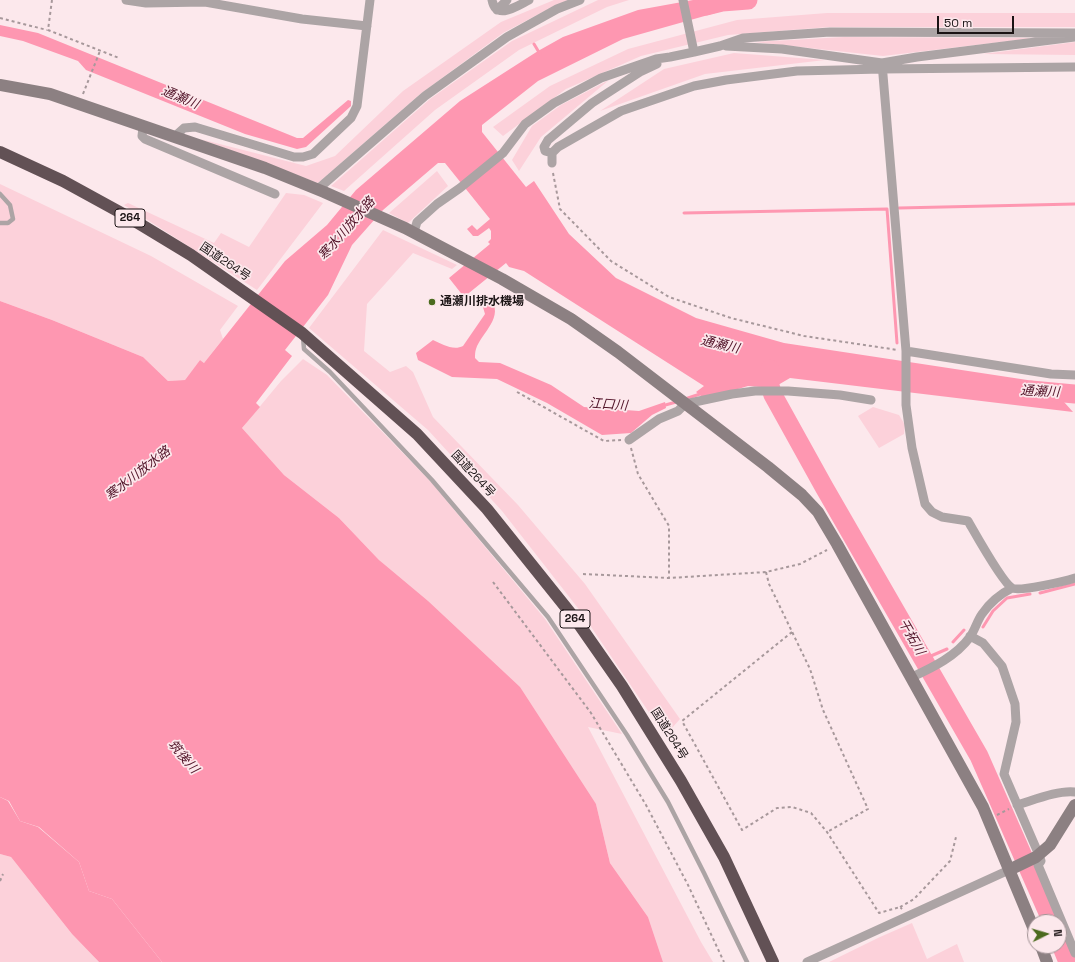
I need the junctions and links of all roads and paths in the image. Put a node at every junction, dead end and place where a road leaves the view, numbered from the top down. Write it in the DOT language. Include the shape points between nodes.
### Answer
graph roads {
  1 [pos="52,0"];
  2 [pos="126,0"];
  3 [pos="370,0"];
  4 [pos="492,0"];
  5 [pos="508,0"];
  6 [pos="529,0"];
  7 [pos="580,0"];
  8 [pos="683,0"];
  9 [pos="496,10"];
  10 [pos="0,18"];
  11 [pos="367,26"];
  12 [pos="48,30"];
  13 [pos="1075,33"];
  14 [pos="1075,37"];
  15 [pos="720,46"];
  16 [pos="693,50"];
  17 [pos="100,51"];
  18 [pos="670,57"];
  19 [pos="119,58"];
  20 [pos="882,66"];
  21 [pos="1075,67"];
  22 [pos="0,85"];
  23 [pos="79,104"];
  24 [pos="143,126"];
  25 [pos="174,137"];
  26 [pos="0,152"];
  27 [pos="552,153"];
  28 [pos="552,164"];
  29 [pos="321,190"];
  30 [pos="0,194"];
  31 [pos="275,194"];
  32 [pos="0,223"];
  33 [pos="409,230"];
  34 [pos="302,333"];
  35 [pos="906,353"];
  36 [pos="1075,375"];
  37 [pos="517,392"];
  38 [pos="681,400"];
  39 [pos="871,400"];
  40 [pos="629,440"];
  41 [pos="837,544"];
  42 [pos="766,572"];
  43 [pos="583,574"];
  44 [pos="669,578"];
  45 [pos="1075,578"];
  46 [pos="493,582"];
  47 [pos="1012,588"];
  48 [pos="792,632"];
  49 [pos="970,636"];
  50 [pos="917,675"];
  51 [pos="1075,792"];
  52 [pos="1017,805"];
  53 [pos="1075,805"];
  54 [pos="994,817"];
  55 [pos="827,832"];
  56 [pos="956,837"];
  57 [pos="1037,856"];
  58 [pos="1013,868"];
  59 [pos="3,874"];
  60 [pos="0,882"];
  61 [pos="900,907"];
  62 [pos="1029,914"];
  63 [pos="907,916"];
  64 [pos="1075,953"];
  65 [pos="724,962"];
  66 [pos="747,962"];
  67 [pos="773,962"];
  68 [pos="807,962"];
  1 -- 12 [label="path"];
  2 -- 11 [label="street" via="146,3 205,2 302,19"];
  3 -- 11 [label="street"];
  4 -- 9 [label="street"];
  5 -- 9 [label="street"];
  6 -- 9 [label="street" via="510,9"];
  7 -- 29 [label="street" via="557,9 507,37 431,91"];
  8 -- 16 [label="street"];
  10 -- 12 [label="path"];
  11 -- 25 [label="street" via="357,106 351,118 313,154 294,157 195,127 184,128"];
  12 -- 17 [label="path"];
  13 -- 15 [label="street" via="830,32 743,38"];
  14 -- 20 [label="street" via="917,57"];
  15 -- 16 [label="street"];
  15 -- 20 [label="street" via="782,49"];
  16 -- 18 [label="street"];
  17 -- 19 [label="path"];
  17 -- 23 [label="path"];
  18 -- 27 [label="street" via="592,102 548,140 544,147"];
  18 -- 33 [label="street" via="656,58 601,78 554,103 525,124 503,153 437,204"];
  20 -- 21 [label="street"];
  20 -- 27 [label="street" via="797,71 694,86 621,111 558,147"];
  20 -- 35 [label="street"];
  22 -- 23 [label="street" via="50,94"];
  23 -- 24 [label="street"];
  24 -- 25 [label="street"];
  24 -- 31 [label="street" via="142,136 145,139"];
  25 -- 29 [label="street"];
  26 -- 34 [label="highway, 国道264号 / 264" via="63,181 125,215 191,255"];
  27 -- 28 [label="street"];
  28 -- 35 [label="path" via="560,209 611,261 669,297 732,318 804,336"];
  29 -- 33 [label="street"];
  30 -- 32 [label="lane" via="10,205 13,219 8,223"];
  33 -- 38 [label="street" via="571,319"];
  34 -- 66 [label="lane" via="304,349 330,372 432,480 548,617 627,734 668,802"];
  34 -- 67 [label="highway, 国道264号 / 264" via="417,434 487,509 576,620 622,686 681,781 724,857"];
  35 -- 36 [label="street" via="1051,374"];
  35 -- 47 [label="street" via="907,412 912,448 925,504 932,512 942,517 968,521"];
  37 -- 40 [label="path" via="604,441"];
  38 -- 39 [label="street" via="755,391 788,391"];
  38 -- 40 [label="street" via="678,411 659,419"];
  38 -- 41 [label="street" via="802,495 818,512"];
  40 -- 44 [label="path" via="638,474 669,526"];
  41 -- 42 [label="path" via="800,564"];
  41 -- 50 [label="street"];
  42 -- 44 [label="path"];
  42 -- 48 [label="path" via="769,584"];
  43 -- 44 [label="path"];
  45 -- 47 [label="street" via="1032,587"];
  46 -- 65 [label="path" via="591,713 646,805 688,885"];
  47 -- 49 [label="street" via="1002,593 982,614"];
  48 -- 55 [label="path" via="810,668 823,710 868,809"];
  48 -- 55 [label="path" via="682,721 742,830 777,808 792,807 811,813"];
  49 -- 50 [label="street" via="956,653"];
  49 -- 52 [label="street" via="983,643 1002,666 1015,704 1016,722 1004,774"];
  50 -- 58 [label="street"];
  51 -- 52 [label="street" via="1069,791"];
  52 -- 54 [label="path"];
  52 -- 57 [label="street"];
  53 -- 57 [label="street" via="1050,845"];
  55 -- 61 [label="path" via="879,913"];
  56 -- 61 [label="path" via="950,861 914,899"];
  57 -- 58 [label="street"];
  57 -- 64 [label="street" via="1041,861 1038,865"];
  58 -- 62 [label="street"];
  58 -- 63 [label="street"];
  59 -- 60 [label="path"];
  61 -- 63 [label="path"];
  63 -- 68 [label="street"];
}
